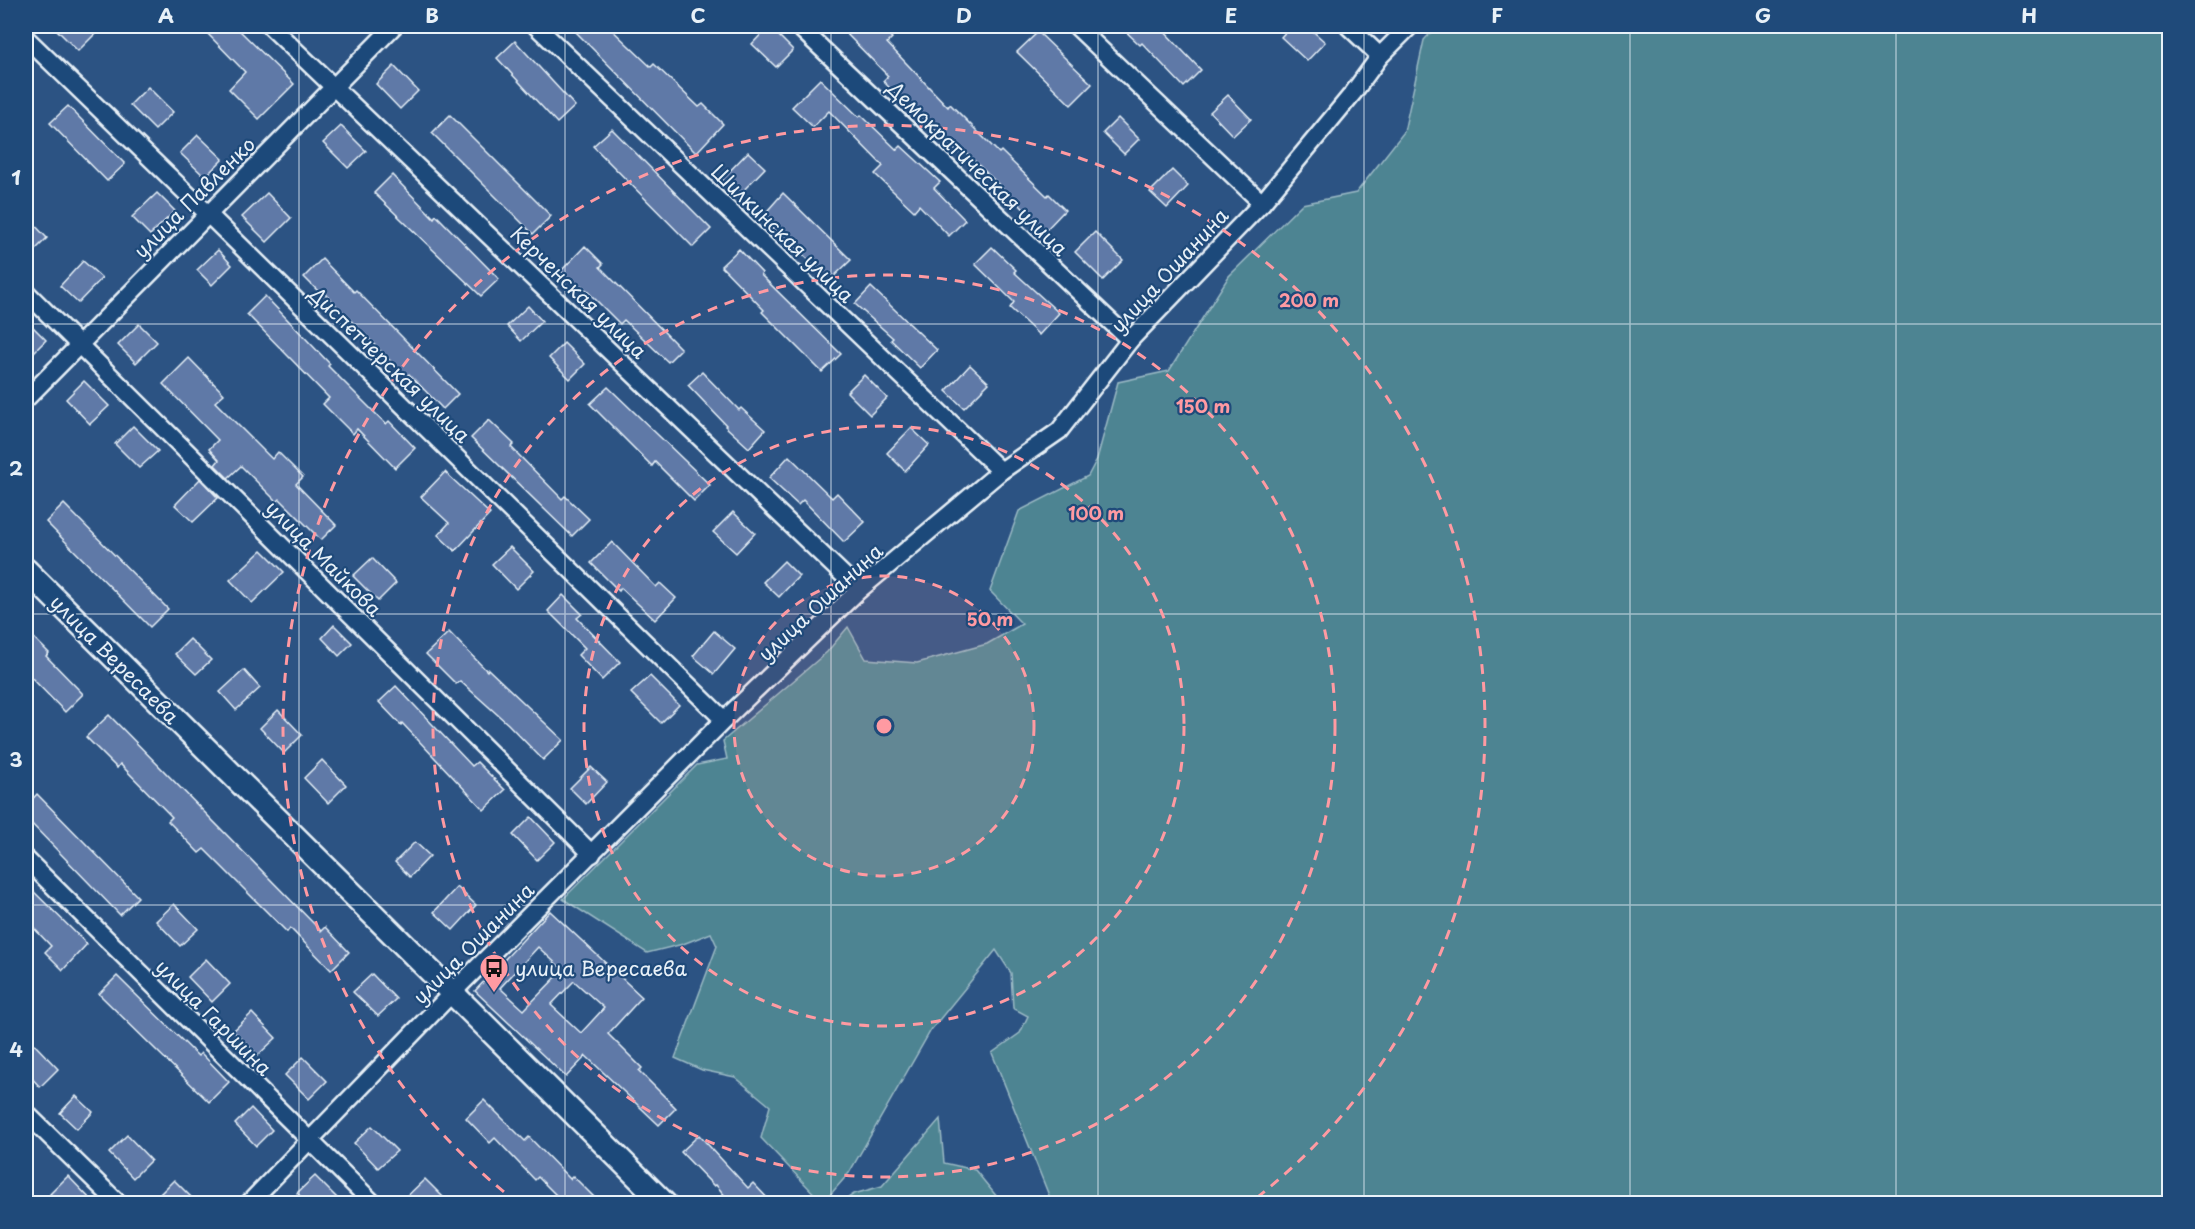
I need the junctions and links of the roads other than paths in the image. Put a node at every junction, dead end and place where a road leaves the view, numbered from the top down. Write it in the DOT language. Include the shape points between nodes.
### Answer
graph roads {
  1 [pos="270,26"];
  2 [pos="394,26"];
  3 [pos="536,26"];
  4 [pos="798,26"];
  5 [pos="1076,26"];
  6 [pos="1348,26"];
  7 [pos="1410,26"];
  8 [pos="26,38"];
  9 [pos="1380,56"];
  10 [pos="334,86"];
  11 [pos="1262,203"];
  12 [pos="208,214"];
  13 [pos="26,292"];
  14 [pos="1130,340"];
  15 [pos="79,344"];
  16 [pos="26,399"];
  17 [pos="1001,471"];
  18 [pos="26,570"];
  19 [pos="859,590"];
  20 [pos="724,720"];
  21 [pos="592,854"];
  22 [pos="26,859"];
  23 [pos="453,992"];
  24 [pos="26,1113"];
  25 [pos="308,1140"];
  26 [pos="119,1203"];
  27 [pos="248,1203"];
  28 [pos="374,1203"];
  29 [pos="665,1203"];
  1 -- 10 [label="street, Керченская улица"];
  2 -- 10 [label="street, улица Павленко"];
  3 -- 17 [label="street, Шилкинская улица"];
  4 -- 14 [label="street, Демократическая улица"];
  5 -- 11 [label="street"];
  6 -- 9 [label="street"];
  7 -- 9 [label="street, улица Ошанина"];
  8 -- 12 [label="street, Диспетчерская улица"];
  9 -- 11 [label="street, улица Ошанина"];
  10 -- 12 [label="street, улица Павленко"];
  10 -- 19 [label="street, Керченская улица"];
  11 -- 14 [label="street, улица Ошанина"];
  12 -- 15 [label="street, улица Павленко"];
  12 -- 20 [label="street, Диспетчерская улица"];
  13 -- 15 [label="street, улица Майкова"];
  14 -- 17 [label="street, улица Ошанина" via="1059,431"];
  15 -- 16 [label="street, улица Павленко"];
  15 -- 21 [label="street, улица Майкова"];
  17 -- 19 [label="street, улица Ошанина"];
  18 -- 23 [label="street, улица Вересаева"];
  19 -- 20 [label="street, улица Ошанина"];
  20 -- 21 [label="street, улица Ошанина"];
  21 -- 23 [label="street, улица Ошанина"];
  22 -- 25 [label="street, улица Гаршина"];
  23 -- 25 [label="street, улица Ошанина"];
  23 -- 29 [label="street, улица Вересаева"];
  24 -- 26 [label="street"];
  25 -- 27 [label="street, улица Ошанина"];
  25 -- 28 [label="street, улица Гаршина"];
}
